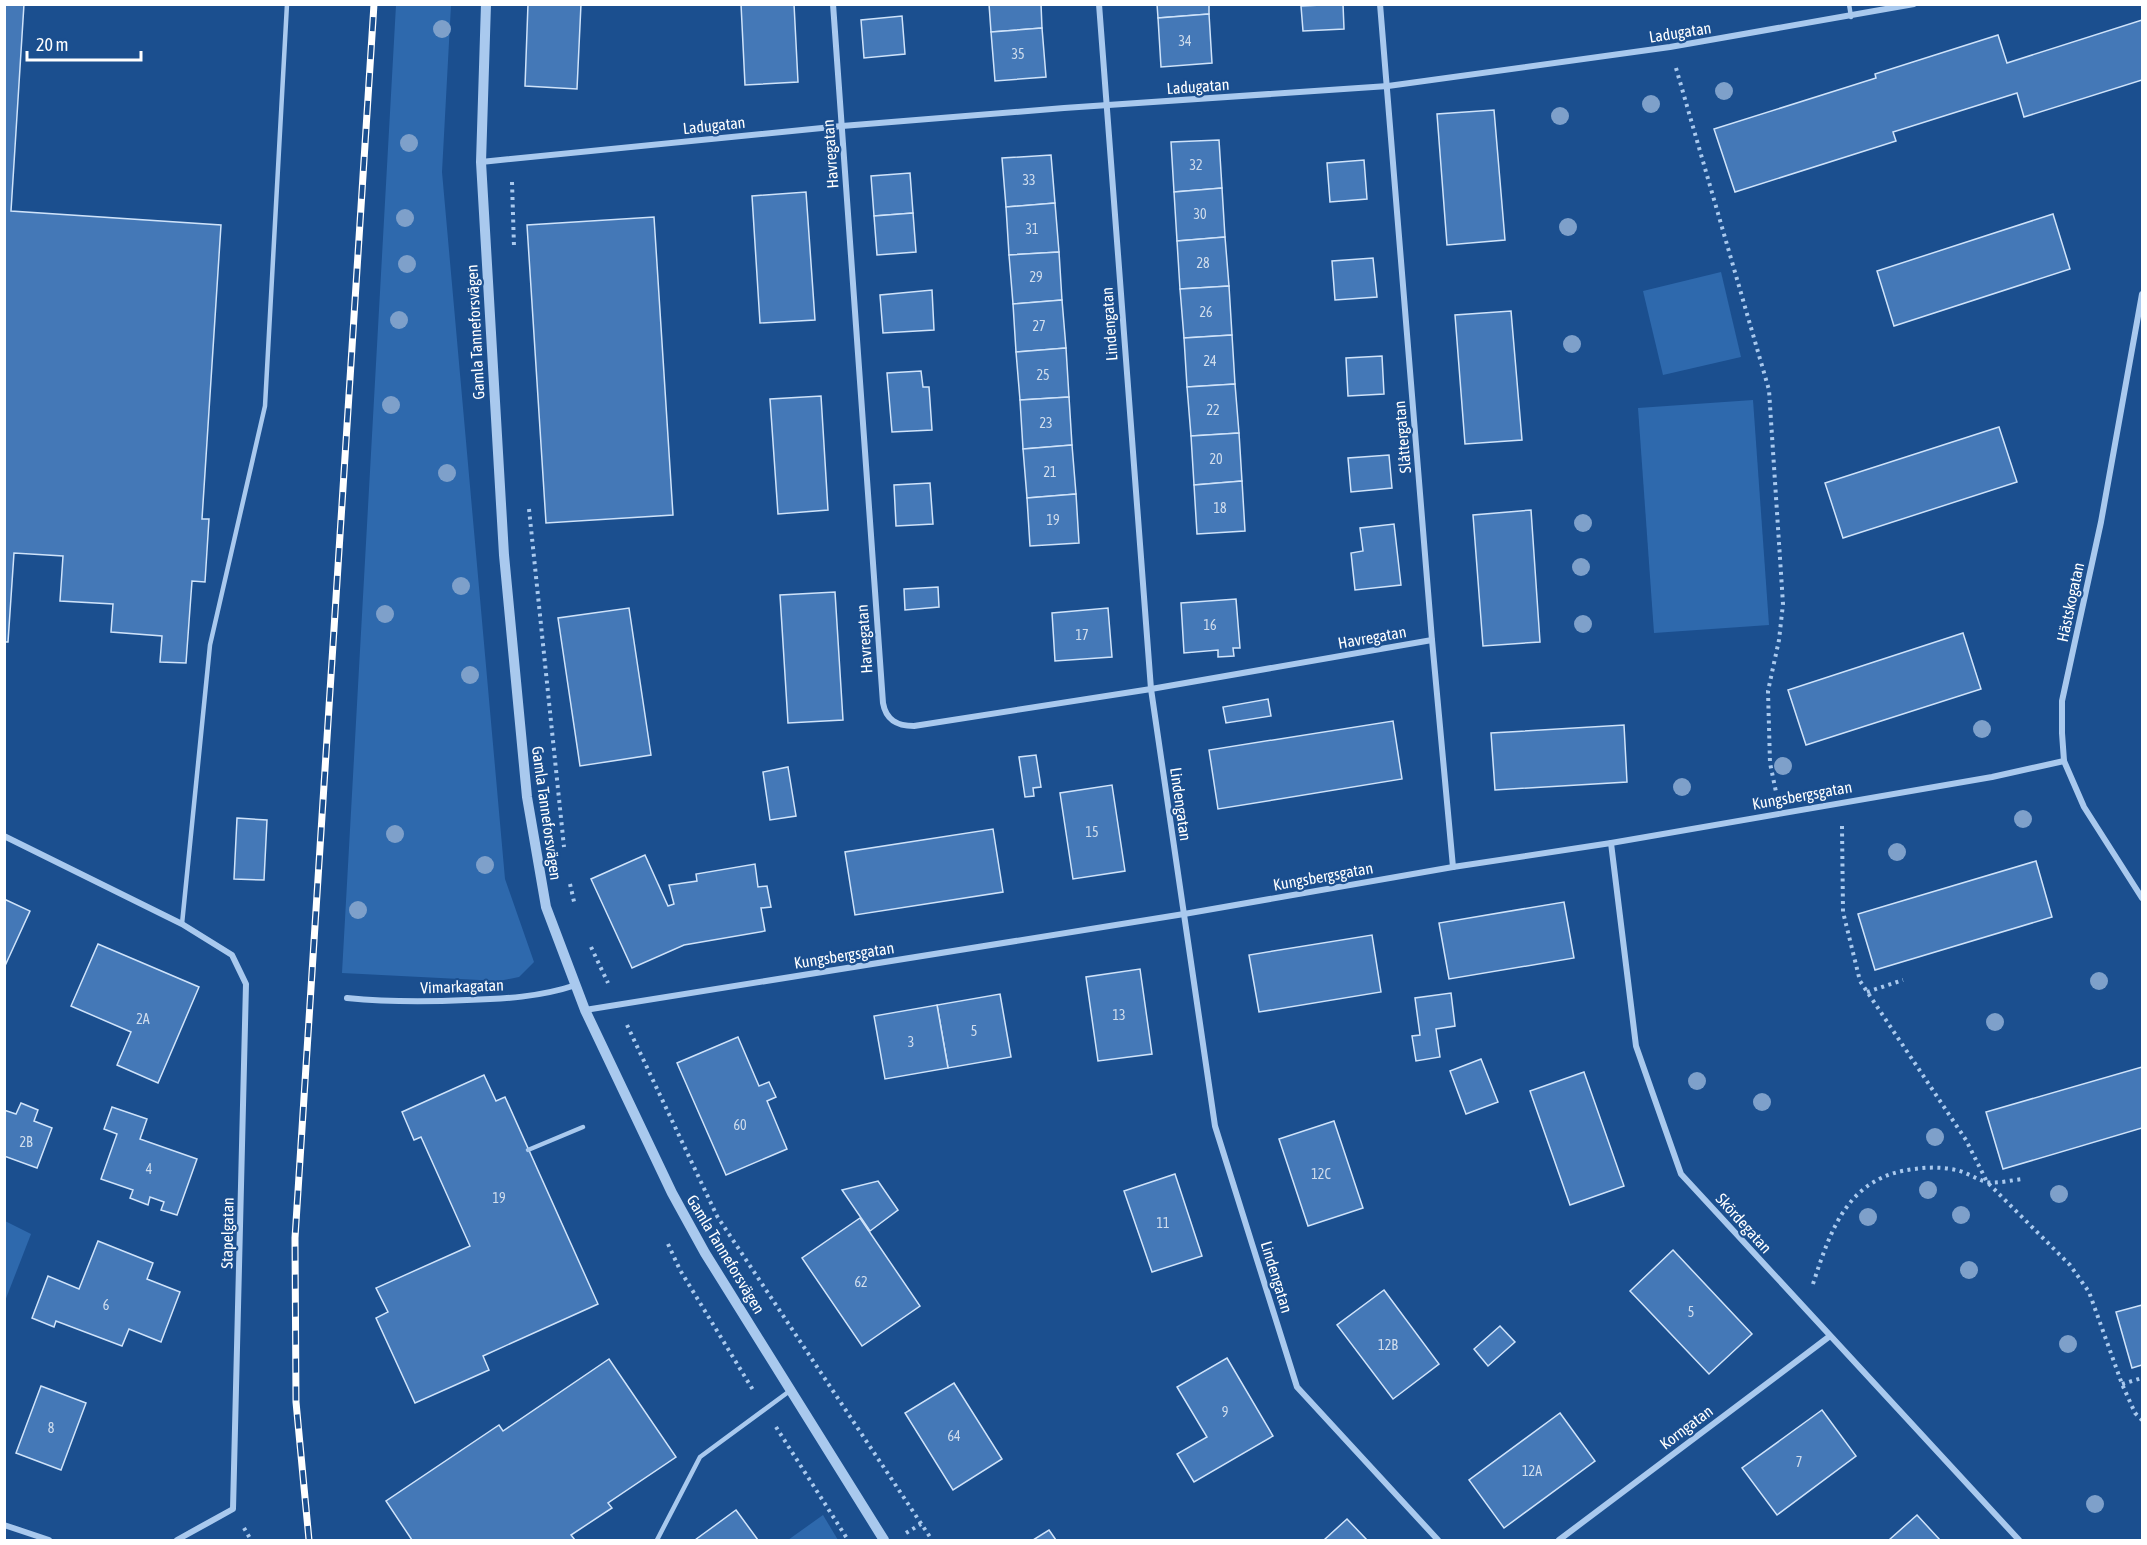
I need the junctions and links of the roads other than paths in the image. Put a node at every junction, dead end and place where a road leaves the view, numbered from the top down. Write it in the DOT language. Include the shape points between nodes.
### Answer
graph roads {
  1 [pos="287,4"];
  2 [pos="486,4"];
  3 [pos="833,4"];
  4 [pos="1099,4"];
  5 [pos="1380,4"];
  6 [pos="1849,4"];
  7 [pos="1914,4"];
  8 [pos="1851,17"];
  9 [pos="1388,86"];
  10 [pos="1106,105"];
  11 [pos="842,126"];
  12 [pos="481,162"];
  13 [pos="2142,294"];
  14 [pos="1432,640"];
  15 [pos="1151,689"];
  16 [pos="2064,761"];
  17 [pos="4,836"];
  18 [pos="1611,843"];
  19 [pos="1453,867"];
  20 [pos="2142,898"];
  21 [pos="1184,914"];
  22 [pos="182,924"];
  23 [pos="576,985"];
  24 [pos="347,998"];
  25 [pos="585,1010"];
  26 [pos="583,1127"];
  27 [pos="528,1150"];
  28 [pos="1830,1336"];
  29 [pos="791,1390"];
  30 [pos="4,1525"];
  31 [pos="50,1540"];
  32 [pos="177,1540"];
  33 [pos="657,1540"];
  34 [pos="884,1540"];
  35 [pos="1438,1540"];
  36 [pos="1559,1540"];
  37 [pos="2019,1540"];
  1 -- 22 [label="lane" via="265,406 210,645"];
  2 -- 12 [label="street, Gamla Tanneforsvägen"];
  3 -- 11 [label="street, Havregatan"];
  4 -- 10 [label="street, Lindengatan"];
  5 -- 9 [label="street, Slåttergatan"];
  6 -- 8 [label="lane"];
  7 -- 8 [label="street, Ladugatan"];
  8 -- 9 [label="street, Ladugatan"];
  9 -- 10 [label="street, Ladugatan"];
  9 -- 14 [label="street, Slåttergatan"];
  10 -- 11 [label="street, Ladugatan"];
  10 -- 15 [label="street, Lindengatan"];
  11 -- 12 [label="street, Ladugatan"];
  11 -- 15 [label="street, Havregatan" via="885,712 902,726 914,726"];
  12 -- 23 [label="street, Gamla Tanneforsvägen" via="504,555 527,797 546,907"];
  13 -- 16 [label="street, Hästskogatan" via="2101,522 2062,701"];
  14 -- 15 [label="street, Havregatan"];
  14 -- 19 [label="street, Slåttergatan"];
  15 -- 21 [label="street, Lindengatan"];
  16 -- 18 [label="street, Kungsbergsgatan"];
  16 -- 20 [label="street, Hästskogatan" via="2084,807"];
  17 -- 22 [label="street"];
  18 -- 19 [label="street, Kungsbergsgatan"];
  18 -- 28 [label="street, Skördegatan" via="1636,1046 1681,1174"];
  19 -- 21 [label="street, Kungsbergsgatan"];
  21 -- 25 [label="street, Kungsbergsgatan"];
  21 -- 35 [label="street, Lindengatan" via="1215,1126 1297,1387"];
  22 -- 32 [label="street, Stapelgatan" via="232,955 246,984 233,1509"];
  23 -- 24 [label="street, Vimarkagatan" via="553,993 495,999"];
  23 -- 25 [label="street, Gamla Tanneforsvägen"];
  25 -- 29 [label="street, Gamla Tanneforsvägen" via="672,1193"];
  26 -- 27 [label="lane"];
  28 -- 36 [label="street, Korngatan"];
  28 -- 37 [label="street, Skördegatan"];
  29 -- 33 [label="lane" via="700,1457"];
  29 -- 34 [label="street, Gamla Tanneforsvägen"];
  30 -- 31 [label="street"];
}
